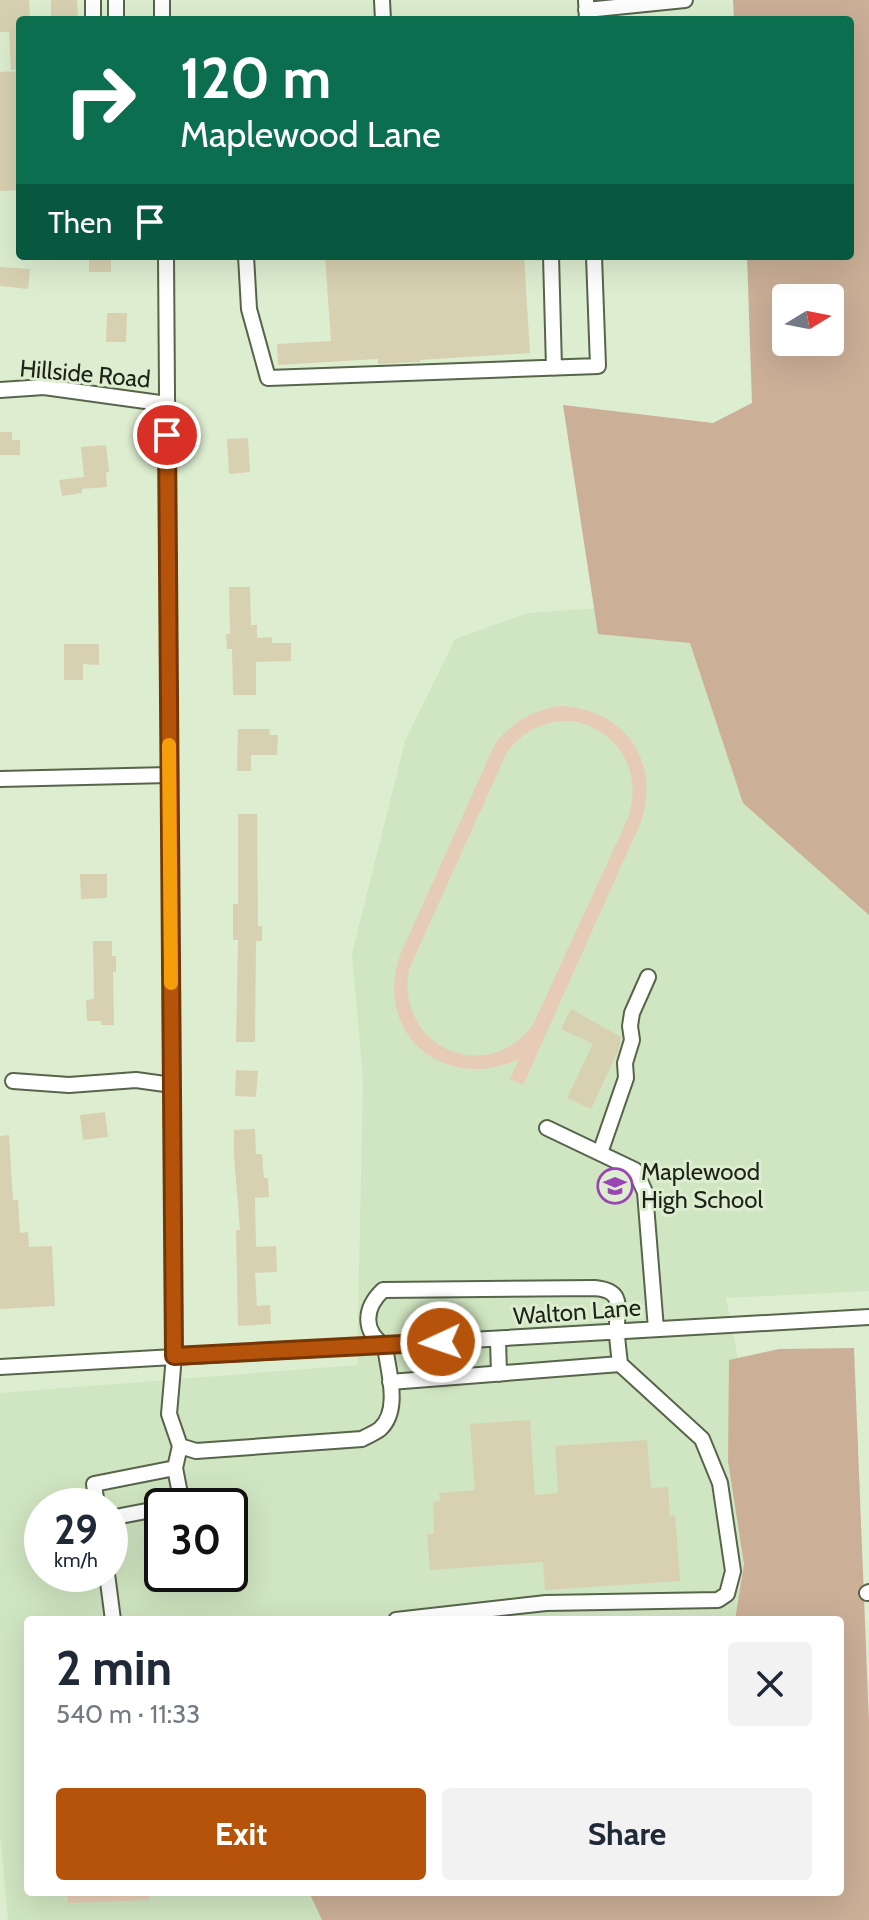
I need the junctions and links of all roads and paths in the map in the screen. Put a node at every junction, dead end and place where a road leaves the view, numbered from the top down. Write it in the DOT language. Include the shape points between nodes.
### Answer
graph roads {
  1 [pos="685,0"];
  2 [pos="586,10"];
  3 [pos="166,260"];
  4 [pos="246,260"];
  5 [pos="551,260"];
  6 [pos="594,260"];
  7 [pos="554,368"];
  8 [pos="0,390"];
  9 [pos="167,404"];
  10 [pos="169,775"];
  11 [pos="0,779"];
  12 [pos="648,977"];
  13 [pos="13,1081"];
  14 [pos="172,1085"];
  15 [pos="547,1128"];
  16 [pos="600,1153"];
  17 [pos="869,1317"];
  18 [pos="656,1329"];
  19 [pos="617,1330"];
  20 [pos="498,1339"];
  21 [pos="385,1346"];
  22 [pos="174,1356"];
  23 [pos="620,1364"];
  24 [pos="0,1367"];
  25 [pos="499,1374"];
  26 [pos="390,1382"];
  27 [pos="180,1446"];
  28 [pos="175,1468"];
  29 [pos="95,1488"];
  30 [pos="179,1488"];
  31 [pos="109,1592"];
  32 [pos="112,1616"];
  33 [pos="431,1616"];
  1 -- 2 [label="street"];
  3 -- 9 [label="street"];
  4 -- 7 [label="street" via="249,309 268,378"];
  5 -- 7 [label="street"];
  6 -- 7 [label="street" via="598,366"];
  8 -- 9 [label="street, Hillside Road" via="44,387"];
  9 -- 10 [label="street"];
  10 -- 11 [label="street"];
  10 -- 14 [label="street"];
  12 -- 16 [label="street" via="632,1013 626,1078"];
  13 -- 14 [label="street" via="69,1085 136,1080"];
  14 -- 22 [label="street"];
  15 -- 16 [label="street"];
  16 -- 18 [label="street" via="635,1170 645,1192"];
  17 -- 18 [label="street, Walton Lane"];
  18 -- 19 [label="street, Walton Lane"];
  19 -- 20 [label="street, Walton Lane"];
  19 -- 21 [label="street" via="619,1304 608,1289 383,1290 373,1300 368,1327"];
  19 -- 23 [label="street"];
  20 -- 21 [label="street, Walton Lane"];
  20 -- 25 [label="street"];
  21 -- 22 [label="street, Walton Lane"];
  21 -- 26 [label="street"];
  22 -- 24 [label="street, Walton Lane"];
  22 -- 27 [label="street" via="169,1414"];
  23 -- 25 [label="street"];
  23 -- 33 [label="street" via="702,1439 720,1483 733,1571 727,1594 718,1600 546,1603"];
  25 -- 26 [label="street"];
  26 -- 27 [label="street" via="392,1409 381,1429 362,1439 196,1451"];
  27 -- 28 [label="street"];
  28 -- 29 [label="street" via="94,1484"];
  28 -- 30 [label="street"];
  31 -- 32 [label="street"];
}
